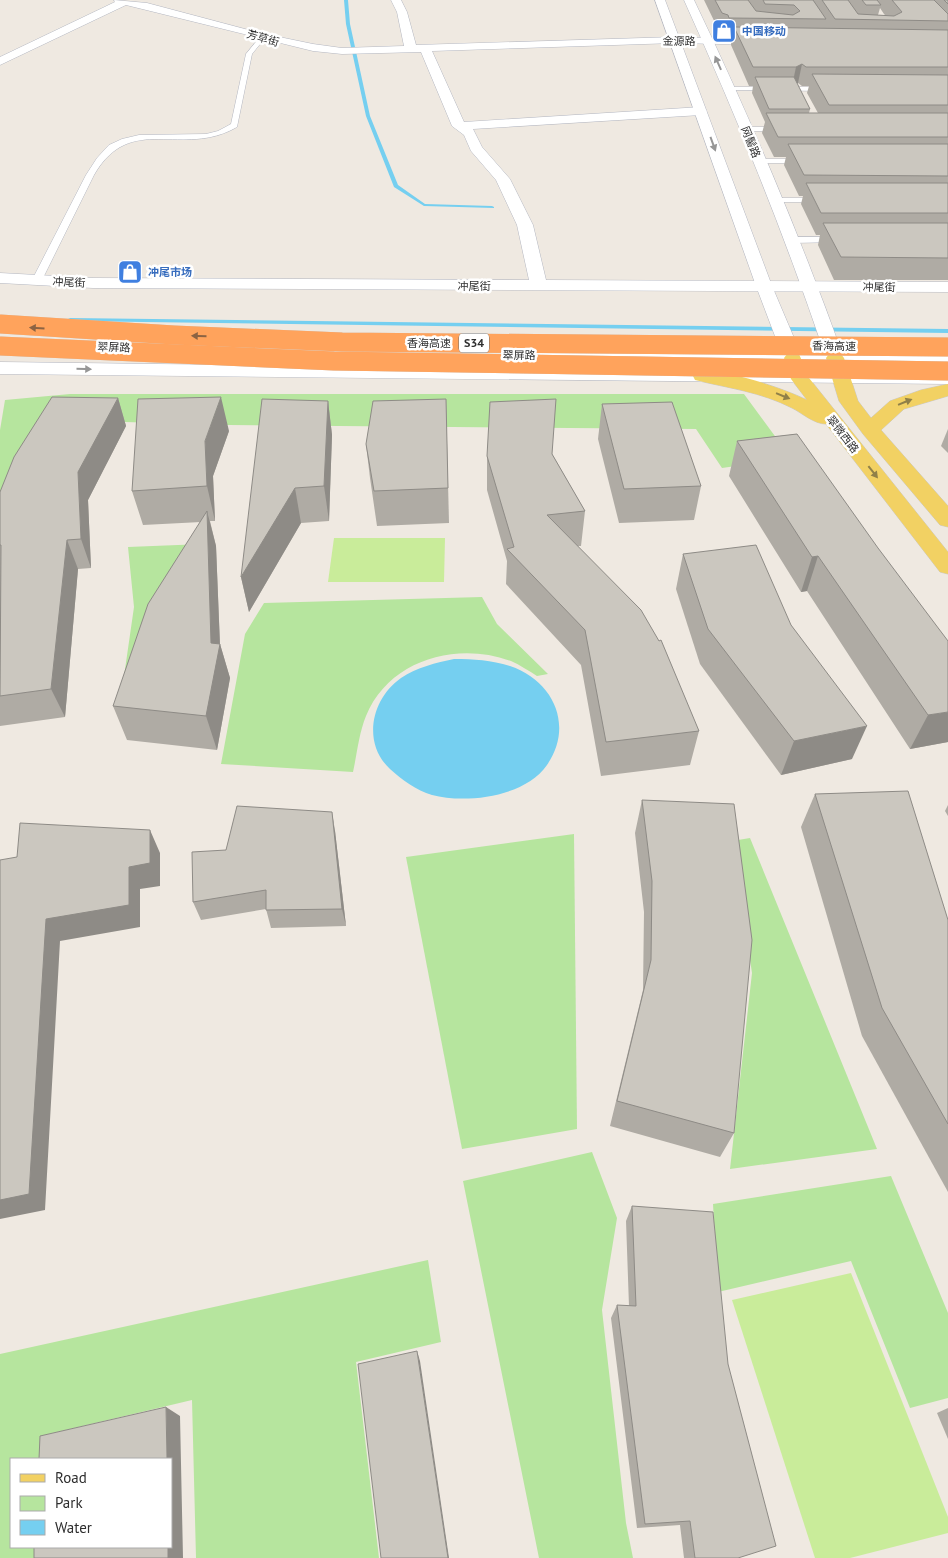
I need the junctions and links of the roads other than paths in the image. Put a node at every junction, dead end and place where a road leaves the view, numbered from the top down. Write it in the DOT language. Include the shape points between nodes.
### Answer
graph roads {
  1 [pos="122,0"];
  2 [pos="396,0"];
  3 [pos="660,0"];
  4 [pos="689,0"];
  5 [pos="262,38"];
  6 [pos="675,40"];
  7 [pos="708,41"];
  8 [pos="783,42"];
  9 [pos="411,50"];
  10 [pos="426,50"];
  11 [pos="0,61"];
  12 [pos="730,89"];
  13 [pos="797,89"];
  14 [pos="835,90"];
  15 [pos="805,105"];
  16 [pos="701,111"];
  17 [pos="459,126"];
  18 [pos="745,129"];
  19 [pos="790,129"];
  20 [pos="758,161"];
  21 [pos="808,161"];
  22 [pos="774,200"];
  23 [pos="832,200"];
  24 [pos="791,240"];
  25 [pos="850,240"];
  26 [pos="0,278"];
  27 [pos="38,280"];
  28 [pos="539,286"];
  29 [pos="764,286"];
  30 [pos="810,286"];
  31 [pos="948,288"];
  32 [pos="0,324"];
  33 [pos="0,345"];
  34 [pos="948,347"];
  35 [pos="793,358"];
  36 [pos="835,358"];
  37 [pos="948,360"];
  38 [pos="0,368"];
  39 [pos="948,371"];
  40 [pos="702,376"];
  41 [pos="800,379"];
  42 [pos="844,380"];
  43 [pos="948,380"];
  44 [pos="948,390"];
  45 [pos="870,430"];
  46 [pos="843,434"];
  47 [pos="948,520"];
  48 [pos="948,567"];
  1 -- 5 [label="main road, 芳草街"];
  1 -- 11 [label="main road"];
  2 -- 9 [label="main road"];
  3 -- 6 [label="main road, 翠微西路"];
  4 -- 7 [label="main road, 网髻路"];
  5 -- 9 [label="main road, 芳草街" via="305,48"];
  5 -- 27 [label="lane" via="249,54 234,125 225,133 204,137 134,139 114,145 97,161"];
  6 -- 7 [label="main road, 金源路"];
  6 -- 10 [label="main road, 金源路"];
  6 -- 16 [label="main road, 翠微西路"];
  7 -- 8 [label="main road, 金源路"];
  12 -- 7 [label="main road, 网髻路, one-way"];
  9 -- 10 [label="main road, 金源路"];
  10 -- 17 [label="main road"];
  12 -- 13 [label="lane"];
  12 -- 18 [label="main road, 网髻路"];
  13 -- 14 [label="lane"];
  13 -- 15 [label="main road"];
  16 -- 17 [label="main road"];
  16 -- 29 [label="main road, 翠微西路, one-way"];
  17 -- 28 [label="main road" via="470,134 476,148 504,179 525,225"];
  18 -- 19 [label="lane"];
  18 -- 20 [label="main road, 网髻路"];
  20 -- 21 [label="lane"];
  20 -- 22 [label="main road, 网髻路"];
  22 -- 23 [label="lane"];
  22 -- 24 [label="main road, 网髻路"];
  24 -- 25 [label="lane"];
  24 -- 30 [label="main road, 网髻路"];
  26 -- 27 [label="main road, 冲尾街"];
  27 -- 28 [label="main road, 冲尾街"];
  28 -- 29 [label="main road, 冲尾街"];
  29 -- 30 [label="main road, 冲尾街"];
  29 -- 35 [label="main road, 翠微西路"];
  30 -- 31 [label="main road, 冲尾街"];
  30 -- 36 [label="main road, 翠微西路"];
  34 -- 32 [label="highway, 香海高速 / S34, one-way, bridge" via="342,342"];
  33 -- 35 [label="main road, 翠屏路" via="335,353"];
  33 -- 39 [label="highway, 香海高速 / S34, bridge" via="334,362"];
  35 -- 36 [label="main road, 翠屏路"];
  35 -- 41 [label="main road, 翠微西路"];
  36 -- 37 [label="main road, 翠屏路"];
  36 -- 42 [label="main road, 翠微西路"];
  38 -- 40 [label="main road, 翠屏路, one-way"];
  40 -- 41 [label="main road, 翠屏路"];
  40 -- 46 [label="main road, one-way" via="783,396 817,413"];
  41 -- 42 [label="main road, 翠屏路"];
  41 -- 46 [label="main road, 翠微西路"];
  42 -- 43 [label="main road, 翠屏路"];
  42 -- 45 [label="main road, 翠微西路" via="850,401"];
  45 -- 44 [label="main road, one-way" via="897,405"];
  45 -- 47 [label="main road, 翠微西路"];
  46 -- 48 [label="main road, 翠微西路, one-way"];
}
